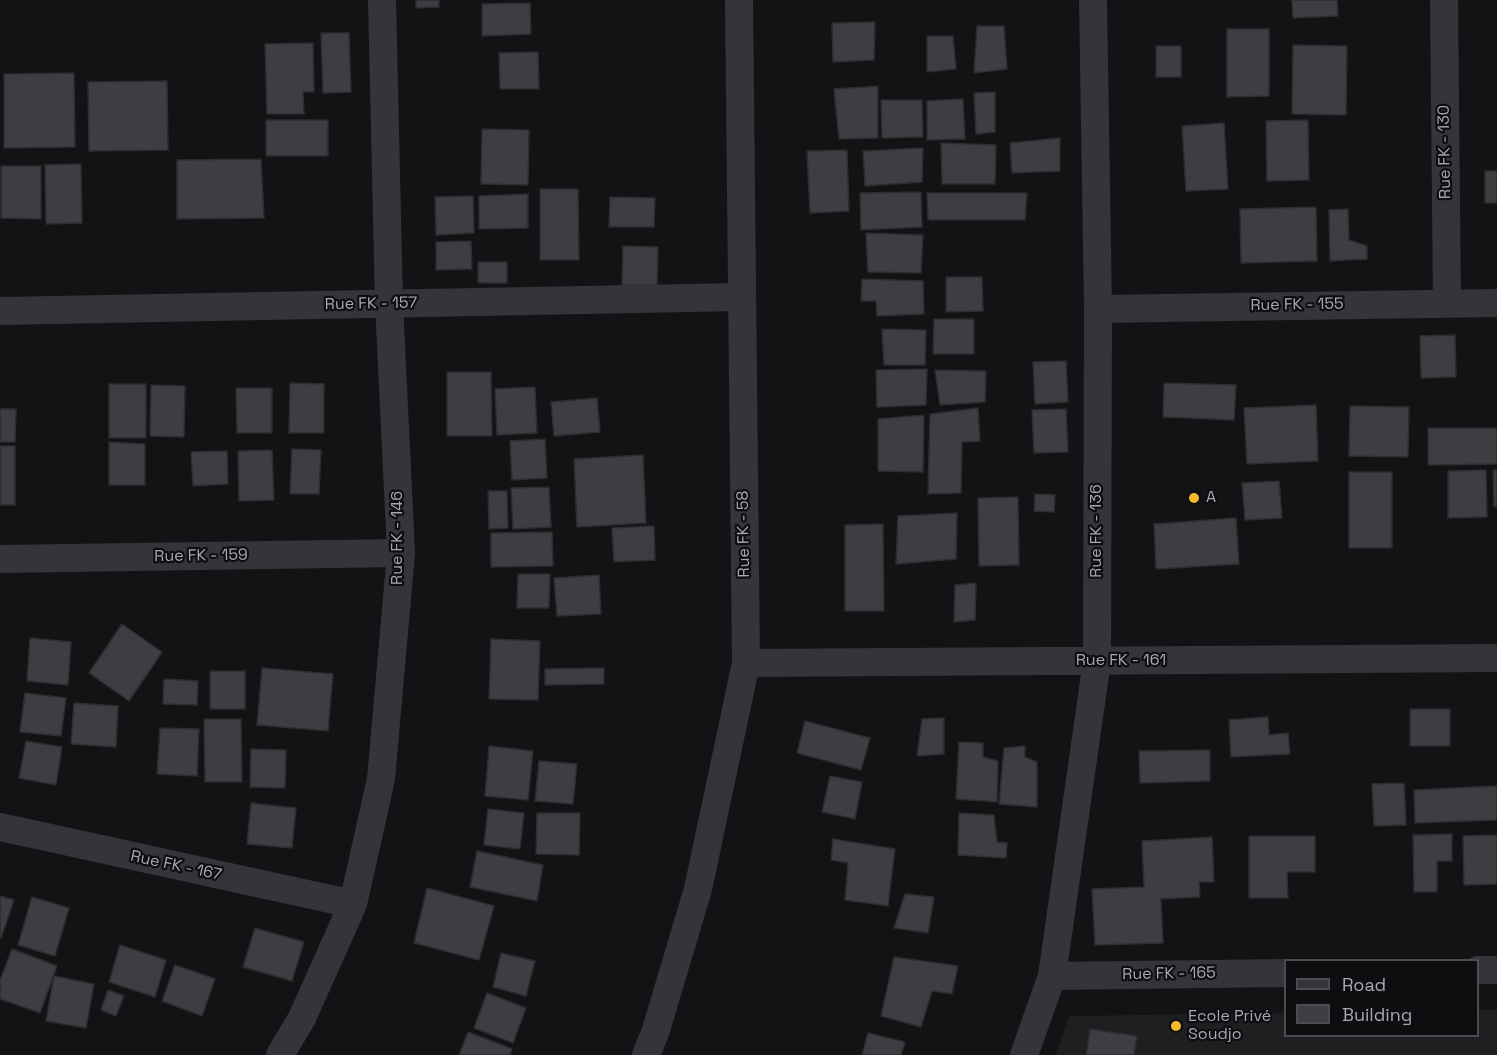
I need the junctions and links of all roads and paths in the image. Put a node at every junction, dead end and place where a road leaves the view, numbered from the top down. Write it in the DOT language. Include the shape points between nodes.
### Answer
graph roads {
  1 [pos="382,0"];
  2 [pos="739,0"];
  3 [pos="1093,0"];
  4 [pos="1443,0"];
  5 [pos="741,297"];
  6 [pos="389,303"];
  7 [pos="1446,303"];
  8 [pos="1497,303"];
  9 [pos="1098,309"];
  10 [pos="0,311"];
  11 [pos="401,553"];
  12 [pos="0,559"];
  13 [pos="1497,658"];
  14 [pos="1097,661"];
  15 [pos="746,663"];
  16 [pos="0,827"];
  17 [pos="353,904"];
  18 [pos="1479,970"];
  19 [pos="1497,970"];
  20 [pos="1284,973"];
  21 [pos="1052,976"];
  22 [pos="280,1055"];
  23 [pos="646,1055"];
  24 [pos="1024,1055"];
  1 -- 6 [label="street, Rue FK - 146"];
  2 -- 5 [label="street, Rue FK - 58"];
  3 -- 9 [label="street, Rue FK - 136"];
  4 -- 7 [label="street, Rue FK - 130"];
  5 -- 6 [label="street, Rue FK - 157"];
  5 -- 15 [label="street, Rue FK - 58"];
  6 -- 10 [label="street, Rue FK - 157"];
  6 -- 11 [label="street, Rue FK - 146"];
  7 -- 8 [label="street, Rue FK - 155"];
  7 -- 9 [label="street, Rue FK - 155"];
  9 -- 14 [label="street, Rue FK - 136"];
  11 -- 12 [label="street, Rue FK - 159"];
  11 -- 17 [label="street, Rue FK - 146" via="381,779"];
  13 -- 14 [label="street, Rue FK - 161"];
  14 -- 15 [label="street, Rue FK - 161"];
  14 -- 21 [label="street, Rue FK - 136"];
  15 -- 23 [label="street, Rue FK - 58" via="698,889"];
  16 -- 17 [label="street, Rue FK - 167"];
  17 -- 22 [label="street, Rue FK - 146" via="302,1018"];
  18 -- 19 [label="street"];
  20 -- 21 [label="street, Rue FK - 165"];
  21 -- 24 [label="street, Rue FK - 136"];
}
